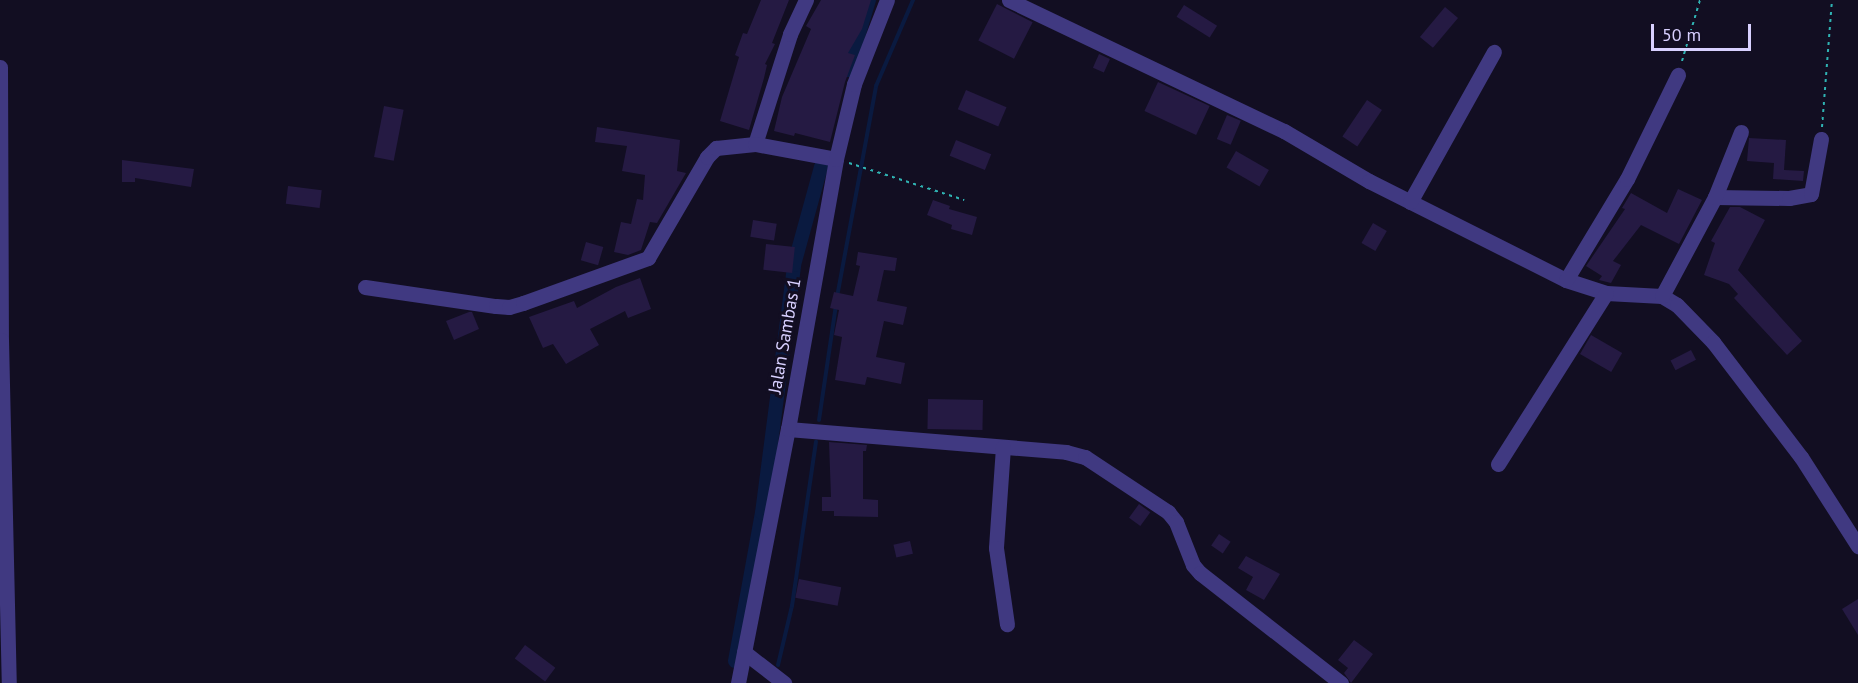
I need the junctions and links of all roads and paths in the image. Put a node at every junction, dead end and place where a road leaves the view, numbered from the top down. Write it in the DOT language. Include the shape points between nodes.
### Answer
graph roads {
  1 [pos="806,0"];
  2 [pos="887,0"];
  3 [pos="1009,0"];
  4 [pos="1700,0"];
  5 [pos="1832,0"];
  6 [pos="1494,52"];
  7 [pos="0,67"];
  8 [pos="1678,75"];
  9 [pos="1741,132"];
  10 [pos="1821,139"];
  11 [pos="755,144"];
  12 [pos="836,159"];
  13 [pos="1715,197"];
  14 [pos="964,200"];
  15 [pos="1410,202"];
  16 [pos="1566,280"];
  17 [pos="365,287"];
  18 [pos="1606,293"];
  19 [pos="1662,296"];
  20 [pos="1,340"];
  21 [pos="788,429"];
  22 [pos="1003,447"];
  23 [pos="1498,464"];
  24 [pos="1858,546"];
  25 [pos="1007,624"];
  26 [pos="744,652"];
  27 [pos="9,683"];
  28 [pos="738,683"];
  29 [pos="784,683"];
  30 [pos="1341,683"];
  1 -- 11 [label="street" via="790,34"];
  2 -- 12 [label="street, Jalan Sambas 1" via="854,84"];
  3 -- 15 [label="street" via="1284,131"];
  4 -- 8 [label="path"];
  5 -- 10 [label="path"];
  6 -- 15 [label="street"];
  7 -- 20 [label="street"];
  8 -- 16 [label="street" via="1627,179"];
  9 -- 13 [label="street"];
  10 -- 13 [label="street" via="1811,194 1789,198"];
  11 -- 12 [label="street"];
  11 -- 17 [label="street" via="726,145 711,151 653,252 641,262 509,307"];
  12 -- 14 [label="path"];
  12 -- 21 [label="street, Jalan Sambas 1"];
  13 -- 19 [label="street"];
  15 -- 16 [label="street"];
  16 -- 18 [label="street"];
  18 -- 19 [label="street"];
  18 -- 23 [label="street"];
  19 -- 24 [label="street" via="1677,305 1713,342 1801,457"];
  20 -- 27 [label="street"];
  21 -- 22 [label="street"];
  21 -- 26 [label="street, Jalan Sambas 1"];
  22 -- 25 [label="street" via="996,548"];
  22 -- 30 [label="street" via="1085,457 1155,501 1174,518 1188,556 1200,573"];
  26 -- 28 [label="street, Jalan Sambas 1"];
  26 -- 29 [label="street"];
}
